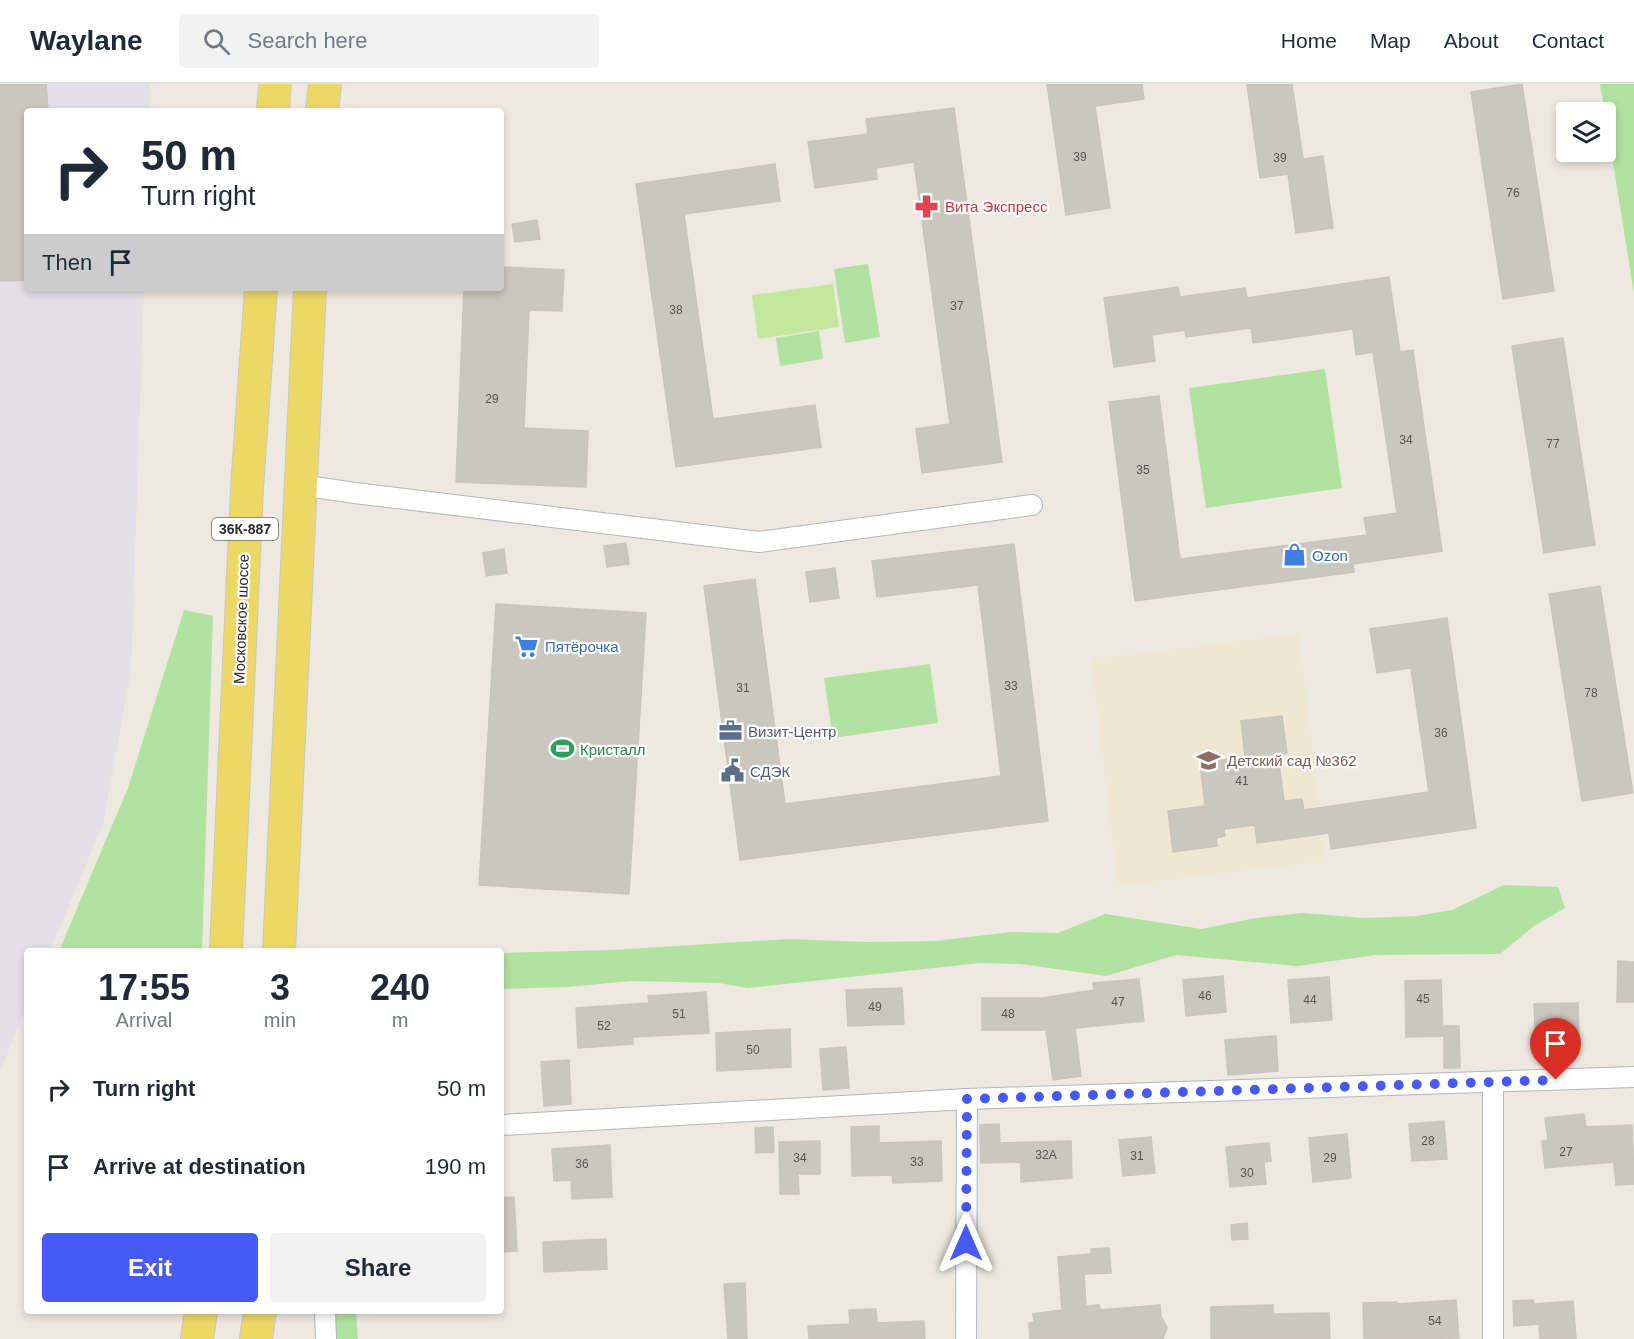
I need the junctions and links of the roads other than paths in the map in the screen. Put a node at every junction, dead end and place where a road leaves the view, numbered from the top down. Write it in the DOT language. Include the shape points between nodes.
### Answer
graph roads {
  1 [pos="275,84"];
  2 [pos="325,84"];
  3 [pos="273,108"];
  4 [pos="322,108"];
  5 [pos="261,291"];
  6 [pos="310,291"];
  7 [pos="300,485"];
  8 [pos="1032,505"];
  9 [pos="226,948"];
  10 [pos="279,948"];
  11 [pos="1634,1077"];
  12 [pos="1493,1082"];
  13 [pos="967,1099"];
  14 [pos="504,1125"];
  15 [pos="201,1314"];
  16 [pos="260,1314"];
  17 [pos="198,1339"];
  18 [pos="256,1339"];
  19 [pos="966,1339"];
  20 [pos="1493,1339"];
  1 -- 3 [label="main road"];
  2 -- 4 [label="main road"];
  5 -- 9 [label="main road, Московское шоссе / 36К-887" via="247,488"];
  6 -- 7 [label="main road, 36К-887"];
  7 -- 8 [label="street" via="759,542"];
  7 -- 10 [label="main road, 36К-887"];
  11 -- 12 [label="street"];
  12 -- 13 [label="street"];
  12 -- 20 [label="street"];
  13 -- 14 [label="street"];
  13 -- 19 [label="street"];
  15 -- 17 [label="main road"];
  16 -- 18 [label="main road"];
}
